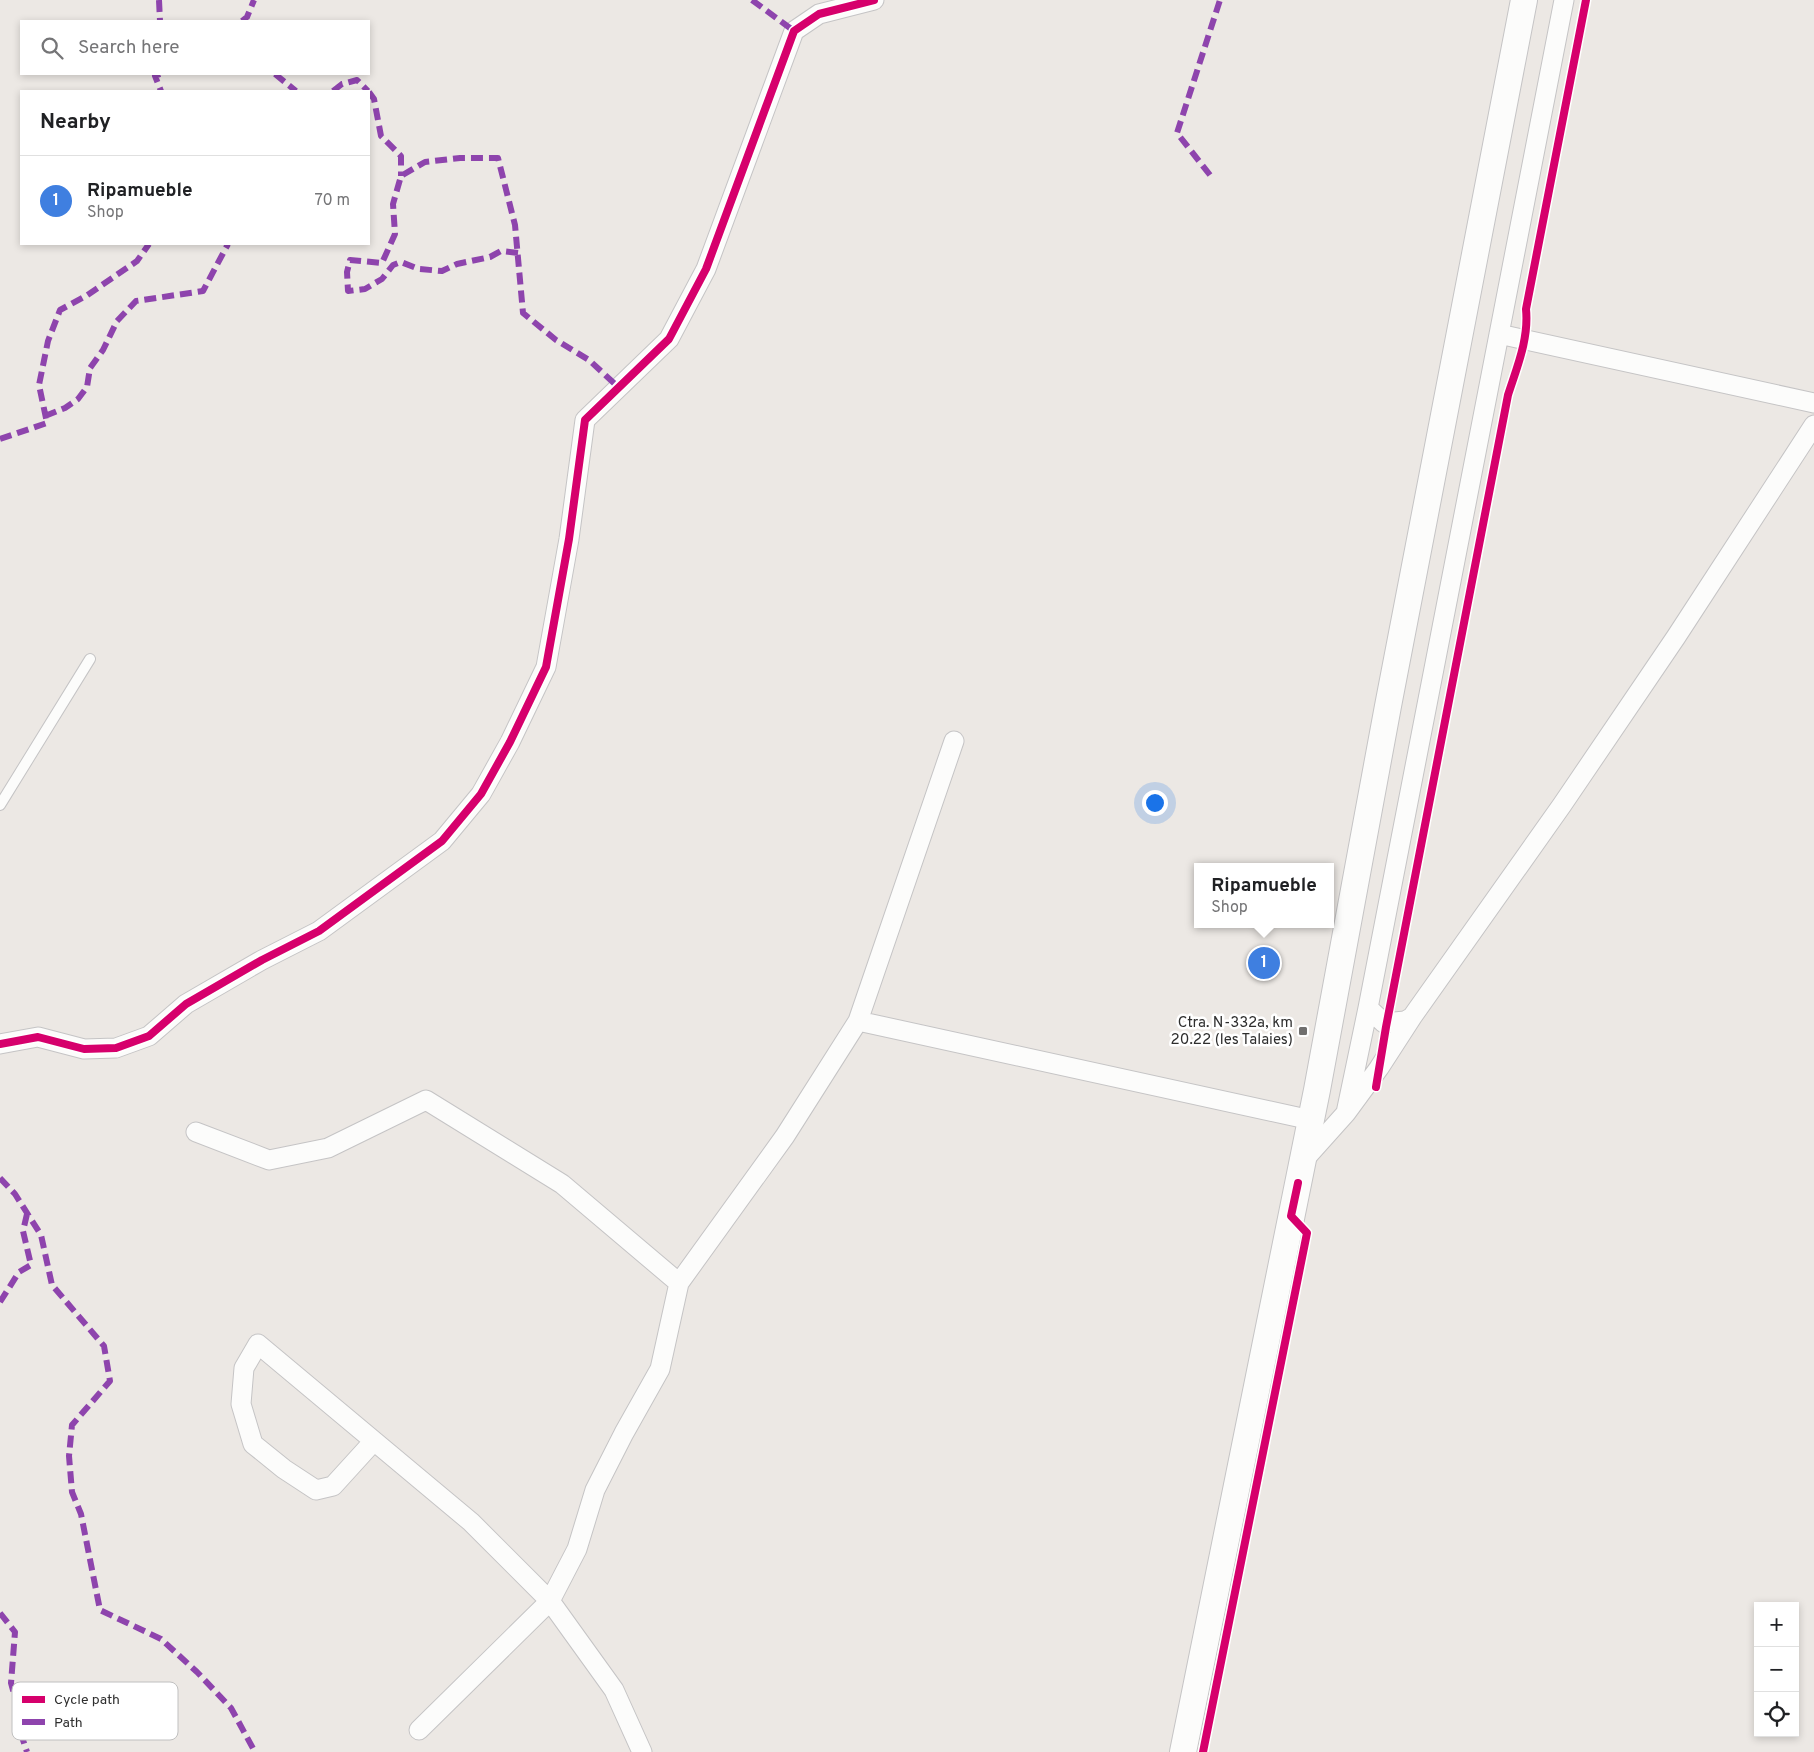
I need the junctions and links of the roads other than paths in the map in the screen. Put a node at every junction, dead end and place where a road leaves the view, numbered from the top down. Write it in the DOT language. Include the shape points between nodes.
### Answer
graph roads {
  1 [pos="874,0"];
  2 [pos="1524,0"];
  3 [pos="1564,0"];
  4 [pos="1499,334"];
  5 [pos="1814,403"];
  6 [pos="1814,425"];
  7 [pos="90,659"];
  8 [pos="954,741"];
  9 [pos="0,805"];
  10 [pos="1368,1008"];
  11 [pos="1412,1017"];
  12 [pos="858,1021"];
  13 [pos="0,1044"];
  14 [pos="1346,1113"];
  15 [pos="1311,1120"];
  16 [pos="196,1132"];
  17 [pos="1302,1162"];
  18 [pos="679,1283"];
  19 [pos="373,1442"];
  20 [pos="550,1602"];
  21 [pos="419,1730"];
  22 [pos="642,1752"];
  23 [pos="1183,1752"];
  1 -- 13 [label="street" via="819,14 794,31 706,269 669,339 585,420 569,539 546,667 482,794 442,841 319,931 186,1004 149,1036 116,1048 84,1049 38,1037"];
  2 -- 15 [label="main road"];
  3 -- 4 [label="street"];
  4 -- 5 [label="street"];
  4 -- 10 [label="street"];
  6 -- 11 [label="street" via="1676,638"];
  7 -- 9 [label="lane"];
  8 -- 12 [label="street"];
  10 -- 11 [label="street" via="1384,1023"];
  10 -- 14 [label="street"];
  11 -- 14 [label="street"];
  12 -- 15 [label="street"];
  12 -- 18 [label="street" via="785,1136"];
  14 -- 17 [label="street"];
  15 -- 17 [label="main road"];
  16 -- 18 [label="street" via="269,1160 328,1148 426,1100 562,1184"];
  17 -- 23 [label="main road"];
  18 -- 20 [label="street" via="660,1369 595,1490 577,1549"];
  19 -- 19 [label="street" via="333,1486 316,1490 253,1444 241,1404 244,1368 258,1344"];
  19 -- 20 [label="street" via="471,1522"];
  20 -- 21 [label="street"];
  20 -- 22 [label="street" via="614,1690"];
}
